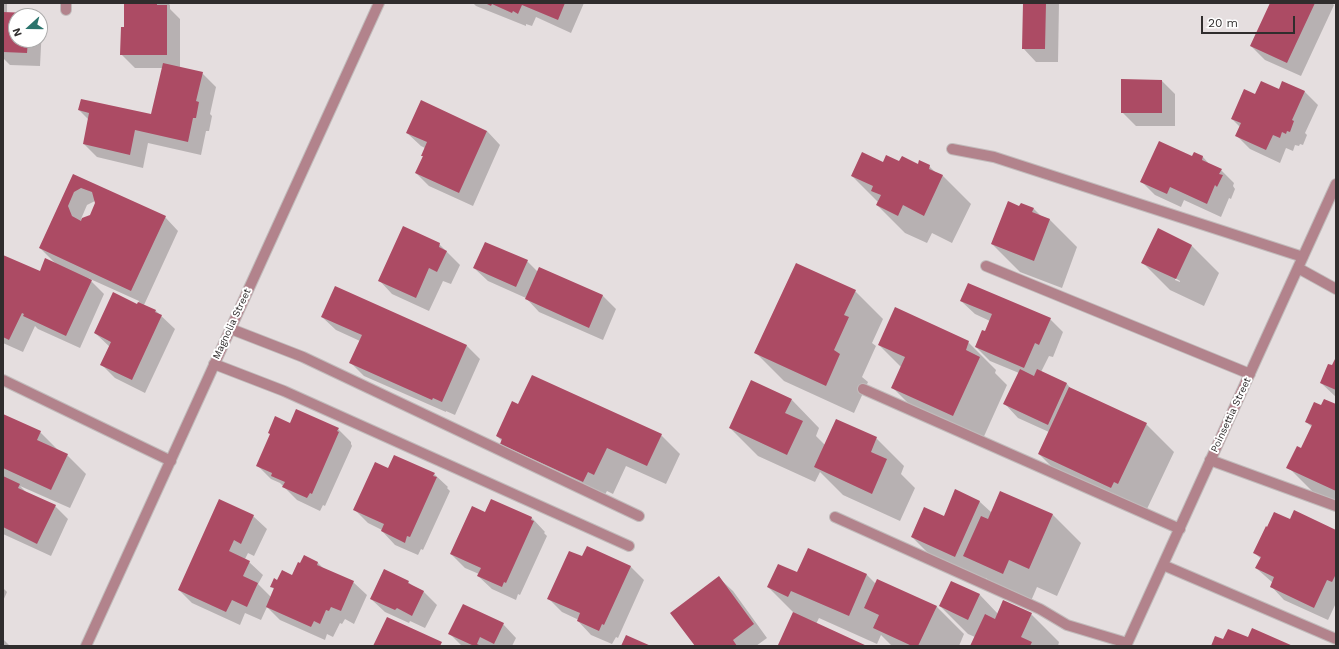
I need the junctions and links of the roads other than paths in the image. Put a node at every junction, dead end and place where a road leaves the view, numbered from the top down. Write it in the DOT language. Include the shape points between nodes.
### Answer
graph roads {
  1 [pos="379,3"];
  2 [pos="952,149"];
  3 [pos="1336,184"];
  4 [pos="1303,256"];
  5 [pos="986,266"];
  6 [pos="1298,268"];
  7 [pos="1336,289"];
  8 [pos="231,329"];
  9 [pos="214,364"];
  10 [pos="1250,374"];
  11 [pos="3,380"];
  12 [pos="863,389"];
  13 [pos="1210,460"];
  14 [pos="170,461"];
  15 [pos="1336,506"];
  16 [pos="639,516"];
  17 [pos="834,517"];
  18 [pos="1180,529"];
  19 [pos="629,546"];
  20 [pos="1163,565"];
  21 [pos="1336,639"];
  22 [pos="1127,645"];
  23 [pos="86,646"];
  1 -- 8 [label="street, Magnolia Street"];
  2 -- 4 [label="street" via="994,157"];
  3 -- 4 [label="street, Poinsettia Street"];
  4 -- 6 [label="street, Poinsettia Street"];
  5 -- 10 [label="street"];
  6 -- 7 [label="street"];
  6 -- 10 [label="street, Poinsettia Street"];
  8 -- 9 [label="street, Magnolia Street"];
  8 -- 16 [label="street" via="303,357"];
  9 -- 14 [label="street, Magnolia Street"];
  9 -- 19 [label="street" via="284,391"];
  10 -- 13 [label="street, Poinsettia Street"];
  11 -- 14 [label="street"];
  12 -- 18 [label="street"];
  13 -- 15 [label="street"];
  13 -- 18 [label="street, Poinsettia Street"];
  14 -- 23 [label="street, Magnolia Street"];
  17 -- 22 [label="street" via="1040,609 1067,625"];
  18 -- 20 [label="street, Poinsettia Street"];
  20 -- 21 [label="street"];
  20 -- 22 [label="street, Poinsettia Street"];
}
